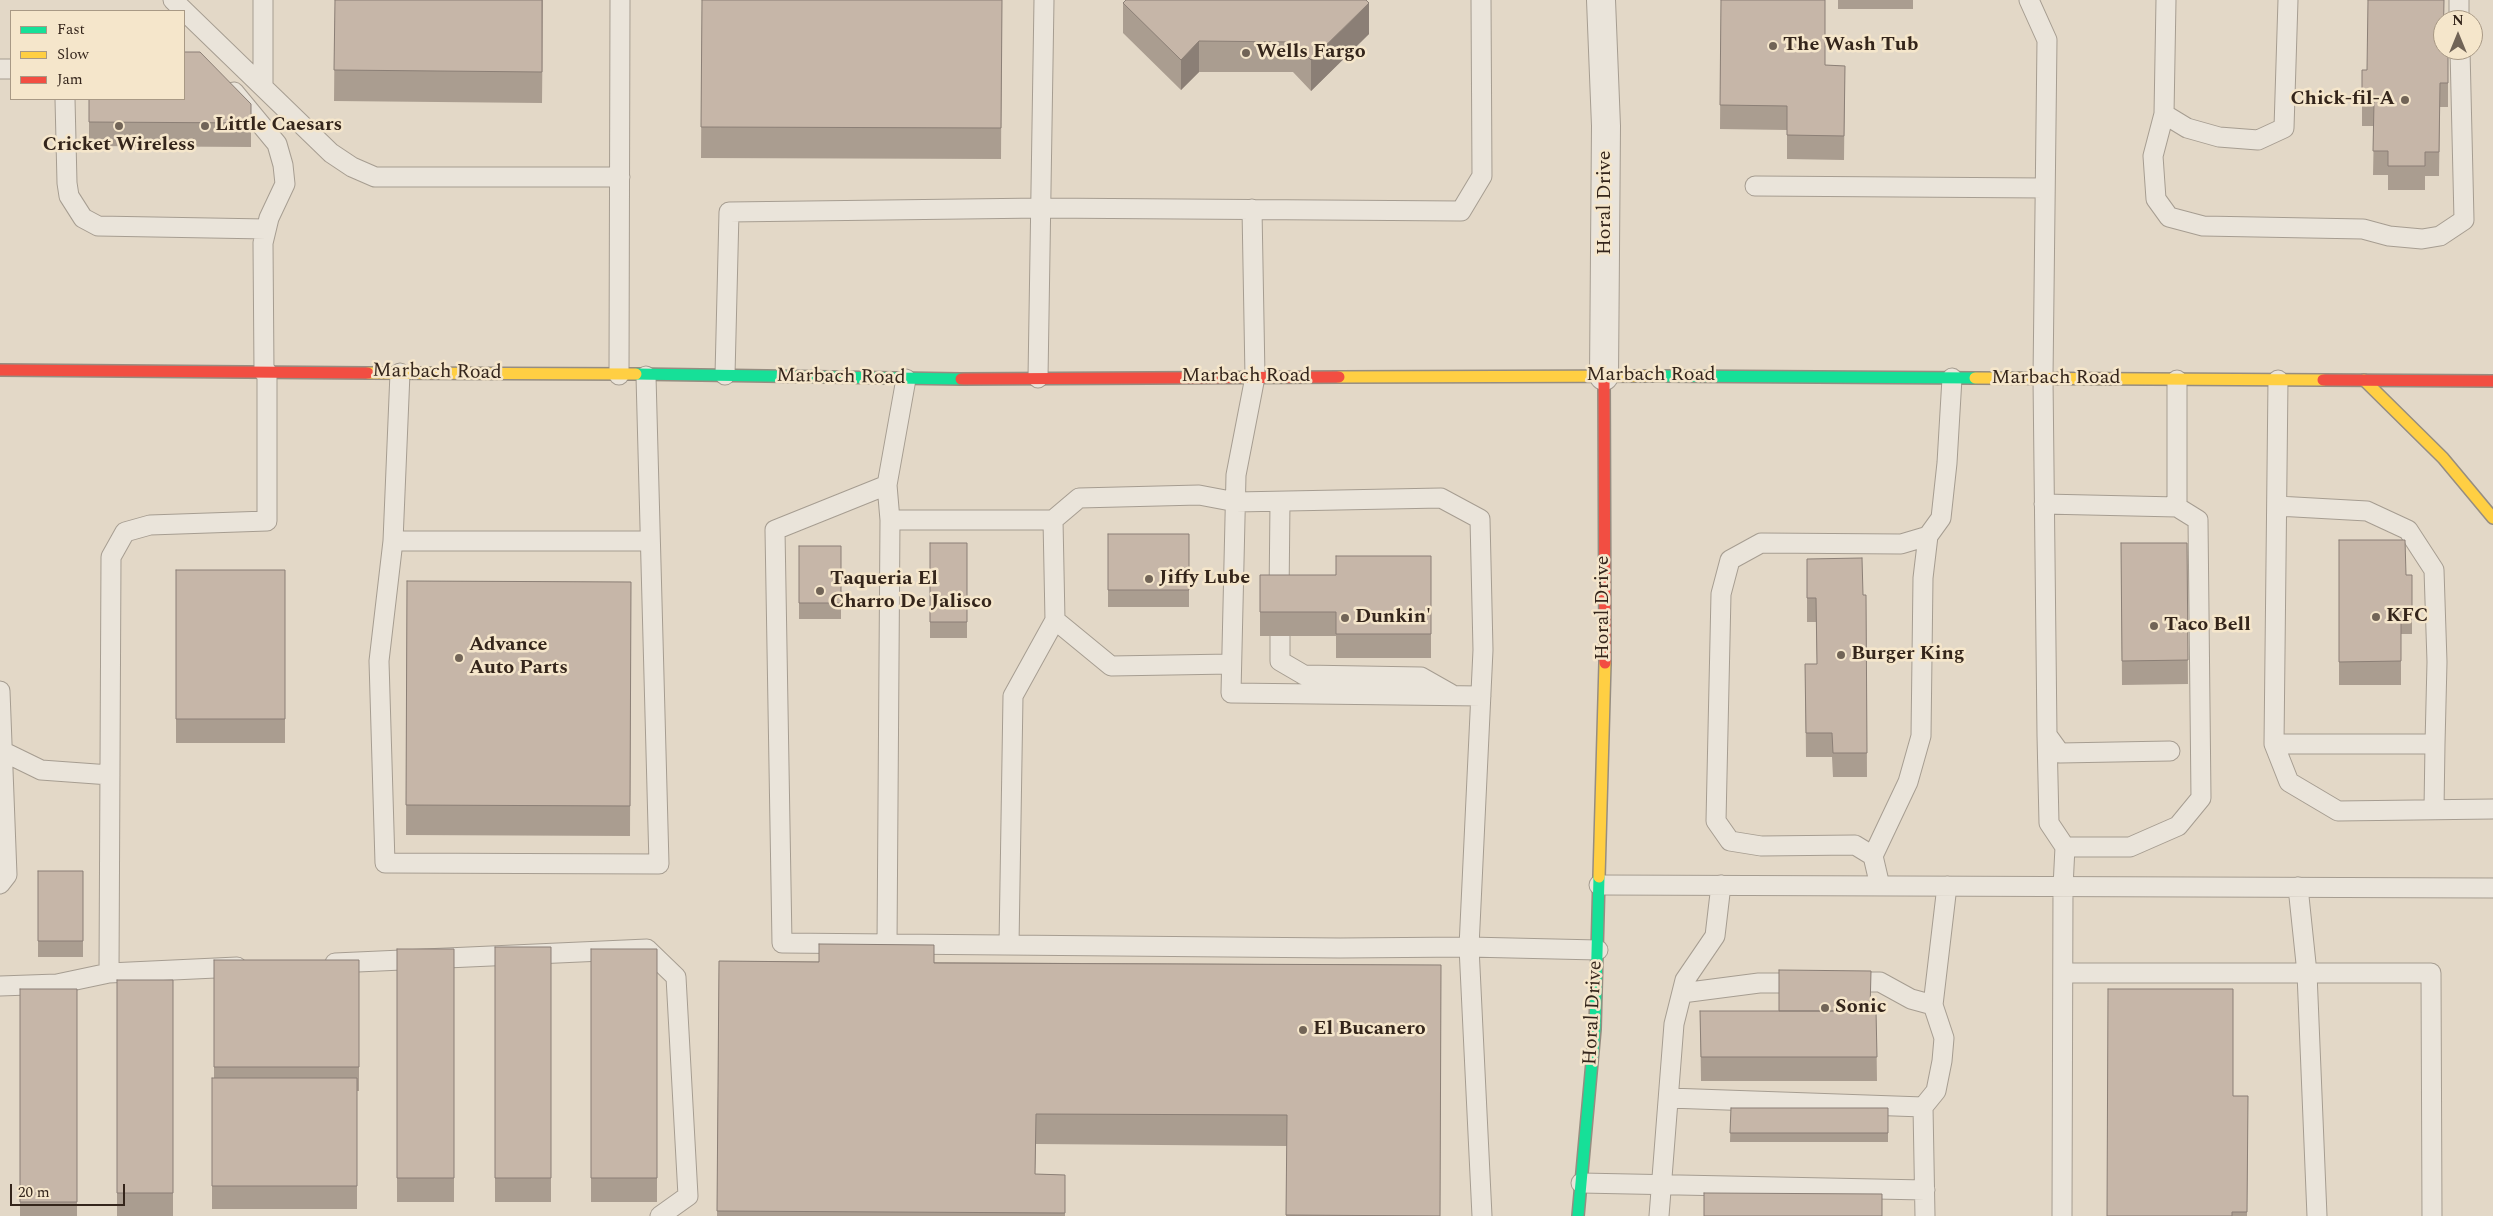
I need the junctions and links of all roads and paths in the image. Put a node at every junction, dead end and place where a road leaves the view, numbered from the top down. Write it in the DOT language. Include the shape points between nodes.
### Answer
graph roads {
  1 [pos="173,0"];
  2 [pos="264,0"];
  3 [pos="620,0"];
  4 [pos="1044,0"];
  5 [pos="1480,0"];
  6 [pos="1601,0"];
  7 [pos="2029,0"];
  8 [pos="2166,0"];
  9 [pos="2288,0"];
  10 [pos="183,10"];
  11 [pos="185,12"];
  12 [pos="2460,60"];
  13 [pos="225,80"];
  14 [pos="263,87"];
  15 [pos="65,100"];
  16 [pos="2164,114"];
  17 [pos="620,178"];
  18 [pos="1755,186"];
  19 [pos="2045,188"];
  20 [pos="1041,208"];
  21 [pos="1252,209"];
  22 [pos="266,228"];
  23 [pos="0,370"];
  24 [pos="266,372"];
  25 [pos="400,373"];
  26 [pos="619,375"];
  27 [pos="725,375"];
  28 [pos="646,376"];
  29 [pos="1604,376"];
  30 [pos="1255,377"];
  31 [pos="1038,378"];
  32 [pos="1952,378"];
  33 [pos="2043,378"];
  34 [pos="906,379"];
  35 [pos="2177,380"];
  36 [pos="2278,380"];
  37 [pos="2364,380"];
  38 [pos="2493,381"];
  39 [pos="887,485"];
  40 [pos="1236,502"];
  41 [pos="1280,502"];
  42 [pos="2044,504"];
  43 [pos="2277,506"];
  44 [pos="2177,507"];
  45 [pos="2493,518"];
  46 [pos="890,520"];
  47 [pos="1053,520"];
  48 [pos="1928,536"];
  49 [pos="393,541"];
  50 [pos="649,541"];
  51 [pos="1279,599"];
  52 [pos="1054,620"];
  53 [pos="1280,636"];
  54 [pos="1231,664"];
  55 [pos="0,691"];
  56 [pos="1453,695"];
  57 [pos="1481,696"];
  58 [pos="2047,735"];
  59 [pos="2274,744"];
  60 [pos="2435,744"];
  61 [pos="2,751"];
  62 [pos="2170,751"];
  63 [pos="110,776"];
  64 [pos="2434,809"];
  65 [pos="2493,809"];
  66 [pos="2065,847"];
  67 [pos="1873,856"];
  68 [pos="0,884"];
  69 [pos="1599,885"];
  70 [pos="1721,885"];
  71 [pos="1880,886"];
  72 [pos="1948,886"];
  73 [pos="2063,886"];
  74 [pos="2298,887"];
  75 [pos="2493,888"];
  76 [pos="887,944"];
  77 [pos="1009,945"];
  78 [pos="1469,946"];
  79 [pos="1598,950"];
  80 [pos="318,964"];
  81 [pos="258,966"];
  82 [pos="108,973"];
  83 [pos="2063,973"];
  84 [pos="2307,973"];
  85 [pos="0,986"];
  86 [pos="1682,993"];
  87 [pos="1933,1005"];
  88 [pos="1669,1098"];
  89 [pos="1924,1107"];
  90 [pos="1582,1183"];
  91 [pos="1661,1185"];
  92 [pos="1925,1190"];
  93 [pos="660,1216"];
  94 [pos="1482,1216"];
  95 [pos="1578,1216"];
  96 [pos="1658,1216"];
  97 [pos="1925,1216"];
  98 [pos="2062,1216"];
  99 [pos="2317,1216"];
  100 [pos="2432,1216"];
  1 -- 10 [label="lane"];
  2 -- 14 [label="lane"];
  3 -- 17 [label="lane"];
  4 -- 20 [label="lane"];
  5 -- 21 [label="lane" via="1482,176 1461,211"];
  6 -- 29 [label="street, Horal Drive" via="1606,126"];
  7 -- 19 [label="lane" via="2047,40"];
  8 -- 16 [label="lane"];
  9 -- 16 [label="lane" via="2284,128 2258,140 2219,137 2187,128"];
  11 -- 14 [label="lane"];
  12 -- 16 [label="lane" via="2464,220 2440,236 2422,239 2363,229 2203,226 2169,217 2156,198 2153,156"];
  13 -- 22 [label="lane" via="277,144 283,165 284,184"];
  14 -- 17 [label="lane" via="331,152 352,167 375,177"];
  15 -- 22 [label="lane" via="67,183 69,196 83,218 98,226"];
  17 -- 26 [label="lane"];
  18 -- 19 [label="lane"];
  19 -- 33 [label="lane"];
  20 -- 21 [label="lane"];
  20 -- 27 [label="lane" via="729,212"];
  20 -- 31 [label="lane"];
  21 -- 30 [label="lane"];
  22 -- 24 [label="lane" via="263,242"];
  23 -- 24 [label="main road, Marbach Road"];
  24 -- 25 [label="main road, Marbach Road"];
  24 -- 63 [label="lane" via="267,521 150,525 125,532 111,557"];
  25 -- 26 [label="main road, Marbach Road"];
  25 -- 49 [label="lane"];
  26 -- 28 [label="main road, Marbach Road"];
  27 -- 28 [label="main road, Marbach Road"];
  27 -- 34 [label="main road, Marbach Road"];
  28 -- 50 [label="lane"];
  29 -- 30 [label="main road, Marbach Road"];
  29 -- 32 [label="main road, Marbach Road"];
  29 -- 69 [label="main road, Horal Drive" via="1605,657"];
  30 -- 31 [label="main road, Marbach Road"];
  30 -- 40 [label="lane" via="1236,475"];
  31 -- 34 [label="main road, Marbach Road"];
  32 -- 33 [label="main road, Marbach Road"];
  32 -- 48 [label="lane" via="1948,463 1941,518"];
  33 -- 35 [label="main road, Marbach Road"];
  33 -- 42 [label="lane"];
  34 -- 39 [label="lane"];
  35 -- 36 [label="main road, Marbach Road"];
  35 -- 44 [label="lane"];
  36 -- 37 [label="main road, Marbach Road"];
  36 -- 43 [label="lane"];
  37 -- 38 [label="main road, Marbach Road"];
  37 -- 45 [label="main road" via="2443,458"];
  39 -- 46 [label="lane"];
  39 -- 76 [label="lane" via="775,530 782,943"];
  40 -- 41 [label="lane"];
  40 -- 47 [label="lane" via="1199,495 1079,498"];
  40 -- 54 [label="lane"];
  41 -- 51 [label="lane"];
  41 -- 57 [label="lane" via="1441,498 1480,519"];
  42 -- 44 [label="lane"];
  42 -- 58 [label="lane"];
  43 -- 59 [label="lane"];
  43 -- 60 [label="lane" via="2367,511 2408,530 2434,570"];
  44 -- 66 [label="lane" via="2198,520 2201,798 2178,826 2130,847"];
  46 -- 47 [label="lane"];
  46 -- 76 [label="lane"];
  47 -- 52 [label="lane"];
  48 -- 67 [label="lane" via="1924,578 1921,736 1908,782"];
  48 -- 67 [label="lane" via="1900,544 1761,542 1730,560 1721,594 1716,821 1730,841 1761,846 1855,845"];
  49 -- 50 [label="lane"];
  49 -- 50 [label="lane" via="379,661 385,863 660,864"];
  52 -- 54 [label="lane" via="1111,666"];
  52 -- 77 [label="lane" via="1013,696"];
  53 -- 56 [label="lane" via="1280,661 1304,675 1420,677"];
  54 -- 56 [label="lane" via="1231,693"];
  55 -- 61 [label="lane"];
  56 -- 57 [label="lane"];
  57 -- 78 [label="lane"];
  58 -- 62 [label="lane" via="2060,753"];
  58 -- 66 [label="lane" via="2049,823"];
  59 -- 60 [label="lane"];
  59 -- 64 [label="lane" via="2290,782 2338,811"];
  60 -- 64 [label="lane"];
  61 -- 63 [label="lane" via="42,770"];
  61 -- 68 [label="lane" via="7,875"];
  63 -- 82 [label="lane"];
  64 -- 65 [label="lane"];
  66 -- 73 [label="lane"];
  67 -- 71 [label="lane"];
  69 -- 70 [label="lane"];
  69 -- 79 [label="main road, Horal Drive"];
  70 -- 71 [label="lane"];
  70 -- 86 [label="lane" via="1715,936 1685,980"];
  71 -- 72 [label="lane"];
  72 -- 73 [label="lane"];
  72 -- 87 [label="lane"];
  73 -- 74 [label="lane"];
  73 -- 83 [label="lane"];
  74 -- 75 [label="lane"];
  74 -- 84 [label="lane"];
  76 -- 77 [label="lane"];
  77 -- 78 [label="lane"];
  78 -- 79 [label="lane"];
  78 -- 94 [label="lane"];
  79 -- 90 [label="main road, Horal Drive" via="1596,1030"];
  80 -- 93 [label="lane" via="647,949 676,977 688,1196"];
  81 -- 82 [label="lane"];
  82 -- 85 [label="lane" via="57,984"];
  83 -- 84 [label="lane"];
  83 -- 98 [label="lane"];
  84 -- 99 [label="lane"];
  84 -- 100 [label="lane" via="2431,973"];
  86 -- 87 [label="lane" via="1759,983 1880,982 1911,1000"];
  86 -- 88 [label="lane" via="1674,1024"];
  87 -- 89 [label="lane" via="1944,1038 1942,1061 1936,1091"];
  88 -- 89 [label="lane"];
  88 -- 91 [label="lane"];
  89 -- 92 [label="lane"];
  90 -- 91 [label="lane"];
  90 -- 95 [label="main road, Horal Drive"];
  91 -- 92 [label="lane"];
  91 -- 96 [label="lane"];
  92 -- 97 [label="lane"];
}
